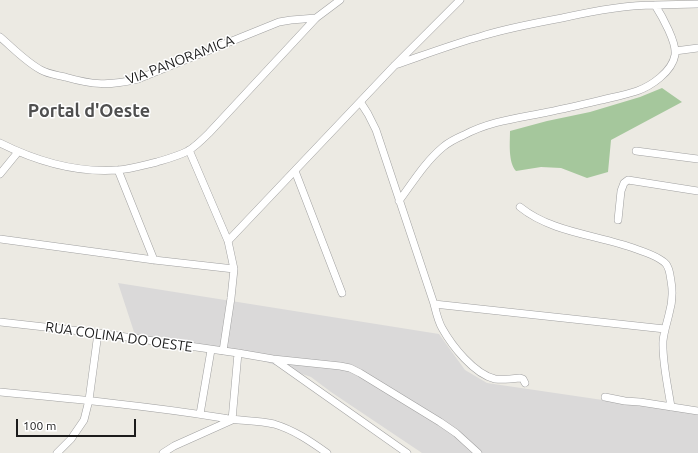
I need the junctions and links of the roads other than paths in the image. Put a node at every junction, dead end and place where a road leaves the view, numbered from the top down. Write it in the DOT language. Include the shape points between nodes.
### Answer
graph roads {
  1 [pos="340,0"];
  2 [pos="460,0"];
  3 [pos="698,4"];
  4 [pos="656,5"];
  5 [pos="316,18"];
  6 [pos="0,37"];
  7 [pos="698,48"];
  8 [pos="675,51"];
  9 [pos="395,65"];
  10 [pos="361,102"];
  11 [pos="0,143"];
  12 [pos="189,150"];
  13 [pos="636,150"];
  14 [pos="18,152"];
  15 [pos="698,159"];
  16 [pos="118,170"];
  17 [pos="294,172"];
  18 [pos="0,174"];
  19 [pos="698,191"];
  20 [pos="399,201"];
  21 [pos="520,207"];
  22 [pos="618,220"];
  23 [pos="0,239"];
  24 [pos="228,241"];
  25 [pos="154,260"];
  26 [pos="234,269"];
  27 [pos="342,293"];
  28 [pos="434,304"];
  29 [pos="0,322"];
  30 [pos="665,329"];
  31 [pos="98,333"];
  32 [pos="211,350"];
  33 [pos="223,351"];
  34 [pos="238,353"];
  35 [pos="273,359"];
  36 [pos="526,383"];
  37 [pos="0,392"];
  38 [pos="605,397"];
  39 [pos="89,400"];
  40 [pos="671,407"];
  41 [pos="698,410"];
  42 [pos="200,414"];
  43 [pos="232,420"];
  44 [pos="57,453"];
  45 [pos="163,453"];
  46 [pos="327,453"];
  47 [pos="407,453"];
  48 [pos="478,453"];
  1 -- 5 [label="street"];
  2 -- 9 [label="street"];
  3 -- 4 [label="street"];
  4 -- 8 [label="street" via="672,38"];
  4 -- 9 [label="street" via="596,11 532,24 482,36"];
  5 -- 6 [label="street, VIA PANORAMICA" via="279,22 138,79 109,84 83,82 42,70"];
  5 -- 12 [label="street" via="209,133"];
  7 -- 8 [label="street"];
  8 -- 20 [label="street" via="671,66 664,74 637,91 508,119 465,134 444,146 431,159"];
  9 -- 10 [label="street"];
  10 -- 17 [label="street"];
  10 -- 20 [label="street" via="376,130"];
  11 -- 14 [label="street"];
  12 -- 16 [label="street" via="176,156"];
  12 -- 24 [label="street"];
  13 -- 15 [label="street"];
  14 -- 16 [label="street" via="76,168"];
  14 -- 18 [label="street"];
  16 -- 25 [label="street"];
  17 -- 24 [label="street"];
  17 -- 27 [label="street"];
  19 -- 22 [label="street" via="628,180 624,182 621,191"];
  20 -- 28 [label="street"];
  21 -- 30 [label="street" via="539,220 644,251 666,264 670,272 672,304"];
  23 -- 25 [label="street"];
  24 -- 26 [label="street"];
  25 -- 26 [label="street"];
  26 -- 33 [label="street"];
  28 -- 30 [label="street"];
  28 -- 36 [label="street" via="441,326 450,342 477,370 495,379 520,378"];
  29 -- 31 [label="street, RUA COLINA DO OESTE"];
  30 -- 40 [label="street" via="663,351"];
  31 -- 32 [label="street, RUA COLINA DO OESTE"];
  31 -- 39 [label="street"];
  32 -- 33 [label="street, RUA COLINA DO OESTE"];
  32 -- 42 [label="street"];
  33 -- 34 [label="street, RUA COLINA DO OESTE"];
  34 -- 35 [label="street, RUA COLINA DO OESTE"];
  34 -- 43 [label="street"];
  35 -- 47 [label="street"];
  35 -- 48 [label="street, RUA COLINA DO OESTE" via="350,368 440,422"];
  37 -- 39 [label="street"];
  38 -- 40 [label="street"];
  39 -- 42 [label="street"];
  39 -- 44 [label="street" via="84,420"];
  40 -- 41 [label="street"];
  42 -- 43 [label="street"];
  43 -- 45 [label="street"];
  43 -- 46 [label="street" via="274,424 291,430"];
}
